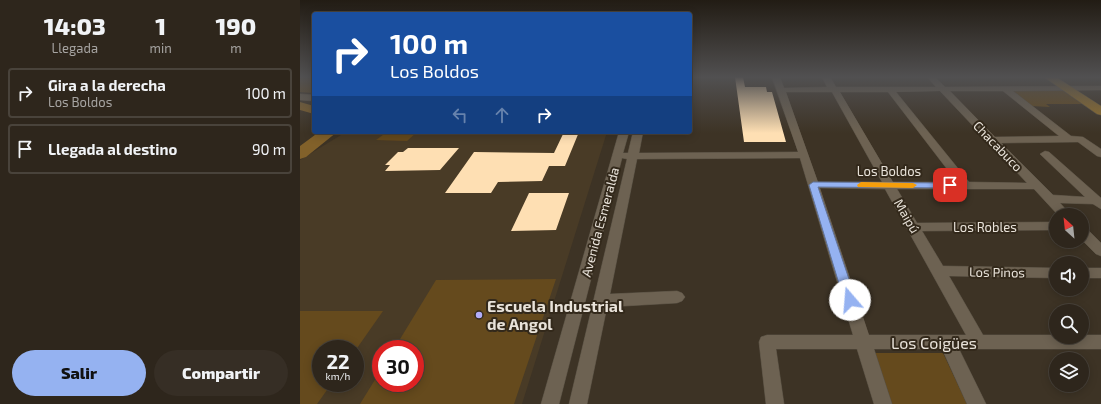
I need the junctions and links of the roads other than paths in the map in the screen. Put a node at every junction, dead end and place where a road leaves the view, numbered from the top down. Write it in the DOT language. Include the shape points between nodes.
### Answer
graph roads {
  1 [pos="783,96"];
  2 [pos="837,96"];
  3 [pos="895,96"];
  4 [pos="949,96"];
  5 [pos="1014,96"];
  6 [pos="1078,96"];
  7 [pos="300,97"];
  8 [pos="312,98"];
  9 [pos="1101,111"];
  10 [pos="624,134"];
  11 [pos="637,134"];
  12 [pos="1069,139"];
  13 [pos="992,140"];
  14 [pos="1045,154"];
  15 [pos="1101,154"];
  16 [pos="804,155"];
  17 [pos="625,156"];
  18 [pos="813,185"];
  19 [pos="889,185"];
  20 [pos="965,185"];
  21 [pos="1037,186"];
  22 [pos="1050,200"];
  23 [pos="1099,202"];
  24 [pos="1058,208"];
  25 [pos="1049,226"];
  26 [pos="914,227"];
  27 [pos="1089,239"];
  28 [pos="1101,251"];
  29 [pos="938,271"];
  30 [pos="1049,273"];
  31 [pos="1089,273"];
  32 [pos="1101,273"];
  33 [pos="677,297"];
  34 [pos="601,301"];
  35 [pos="1101,342"];
  36 [pos="864,343"];
  37 [pos="946,343"];
  38 [pos="979,343"];
  39 [pos="550,404"];
  40 [pos="578,404"];
  41 [pos="775,404"];
  42 [pos="883,404"];
  43 [pos="977,404"];
  1 -- 16 [label="street"];
  2 -- 19 [label="street, Maipú"];
  3 -- 20 [label="street"];
  4 -- 13 [label="street, Chacabuco"];
  5 -- 12 [label="street"];
  6 -- 9 [label="main road"];
  7 -- 8 [label="street"];
  10 -- 17 [label="street, Avenida Esmeralda"];
  11 -- 17 [label="street, Avenida Esmeralda"];
  12 -- 13 [label="street"];
  12 -- 15 [label="street" via="1080,139"];
  13 -- 21 [label="street, Chacabuco"];
  14 -- 23 [label="street"];
  16 -- 17 [label="street"];
  16 -- 18 [label="street"];
  17 -- 34 [label="street, Avenida Esmeralda"];
  17 -- 39 [label="street, Avenida Esmeralda"];
  18 -- 19 [label="street, Los Boldos"];
  18 -- 36 [label="street"];
  19 -- 20 [label="street, Los Boldos"];
  19 -- 26 [label="street, Maipú"];
  20 -- 21 [label="street, Los Boldos"];
  21 -- 22 [label="street, Chacabuco"];
  22 -- 23 [label="street"];
  22 -- 24 [label="street, Chacabuco"];
  25 -- 26 [label="street, Los Robles"];
  26 -- 29 [label="street, Maipú"];
  27 -- 28 [label="street"];
  29 -- 30 [label="street, Los Pinos"];
  29 -- 38 [label="street, Maipú"];
  31 -- 32 [label="street"];
  33 -- 34 [label="street"];
  34 -- 40 [label="street, Avenida Esmeralda"];
  35 -- 38 [label="street, Los Coigües"];
  36 -- 37 [label="street, Los Coigües"];
  36 -- 41 [label="street, Los Coigües" via="767,342"];
  36 -- 42 [label="street"];
  37 -- 38 [label="street, Los Coigües"];
  37 -- 43 [label="street"];
}
